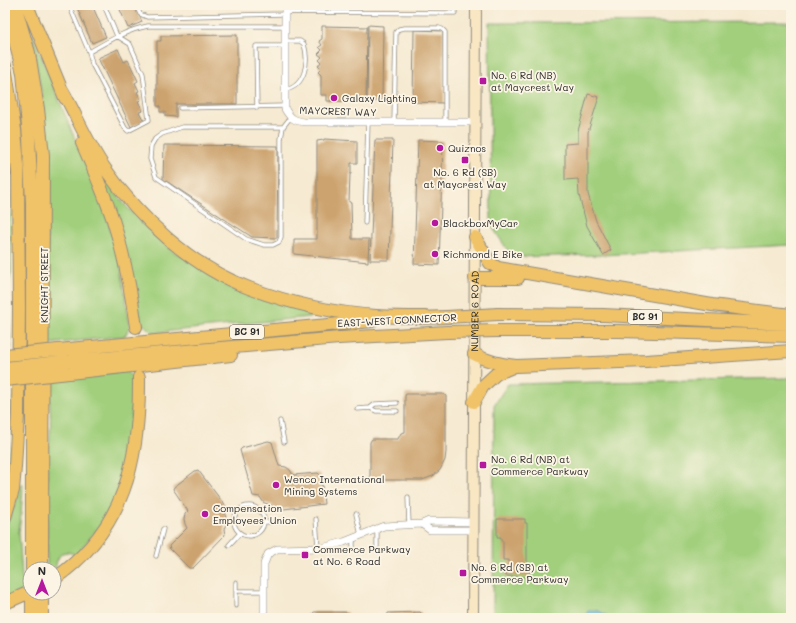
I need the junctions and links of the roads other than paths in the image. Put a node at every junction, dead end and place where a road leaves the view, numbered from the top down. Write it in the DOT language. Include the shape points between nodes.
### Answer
graph roads {
  1 [pos="6,5"];
  2 [pos="15,5"];
  3 [pos="27,5"];
  4 [pos="69,5"];
  5 [pos="104,5"];
  6 [pos="136,5"];
  7 [pos="455,5"];
  8 [pos="476,5"];
  9 [pos="285,10"];
  10 [pos="285,26"];
  11 [pos="116,36"];
  12 [pos="285,44"];
  13 [pos="89,52"];
  14 [pos="5,66"];
  15 [pos="62,90"];
  16 [pos="285,90"];
  17 [pos="5,101"];
  18 [pos="285,106"];
  19 [pos="180,108"];
  20 [pos="257,108"];
  21 [pos="290,118"];
  22 [pos="368,122"];
  23 [pos="394,122"];
  24 [pos="445,122"];
  25 [pos="476,122"];
  26 [pos="283,127"];
  27 [pos="5,172"];
  28 [pos="365,223"];
  29 [pos="475,238"];
  30 [pos="545,277"];
  31 [pos="475,278"];
  32 [pos="791,315"];
  33 [pos="425,317"];
  34 [pos="791,324"];
  35 [pos="136,327"];
  36 [pos="791,336"];
  37 [pos="791,351"];
  38 [pos="474,354"];
  39 [pos="5,355"];
  40 [pos="516,366"];
  41 [pos="69,367"];
  42 [pos="5,368"];
  43 [pos="140,377"];
  44 [pos="5,380"];
  45 [pos="474,402"];
  46 [pos="397,404"];
  47 [pos="357,408"];
  48 [pos="370,408"];
  49 [pos="397,410"];
  50 [pos="280,421"];
  51 [pos="284,442"];
  52 [pos="408,497"];
  53 [pos="356,514"];
  54 [pos="5,517"];
  55 [pos="316,518"];
  56 [pos="264,522"];
  57 [pos="281,522"];
  58 [pos="409,525"];
  59 [pos="474,526"];
  60 [pos="163,529"];
  61 [pos="377,529"];
  62 [pos="240,533"];
  63 [pos="361,535"];
  64 [pos="353,538"];
  65 [pos="229,545"];
  66 [pos="377,547"];
  67 [pos="318,548"];
  68 [pos="353,548"];
  69 [pos="156,556"];
  70 [pos="32,561"];
  71 [pos="42,561"];
  72 [pos="62,573"];
  73 [pos="236,582"];
  74 [pos="236,591"];
  75 [pos="264,591"];
  76 [pos="22,596"];
  77 [pos="31,601"];
  78 [pos="42,601"];
  79 [pos="5,603"];
  80 [pos="236,606"];
  81 [pos="32,618"];
  82 [pos="42,618"];
  83 [pos="264,618"];
  84 [pos="473,618"];
  1 -- 70 [label="highway, KNIGHT STREET" via="23,74 29,138 32,204"];
  2 -- 71 [label="highway, KNIGHT STREET" via="29,53 44,156"];
  3 -- 15 [label="highway"];
  4 -- 13 [label="lane"];
  5 -- 11 [label="lane"];
  6 -- 9 [label="lane" via="140,14 147,17"];
  7 -- 9 [label="lane" via="455,13"];
  8 -- 25 [label="main road, NUMBER 6 ROAD"];
  9 -- 10 [label="street, MAYCREST WAY"];
  10 -- 11 [label="lane" via="148,26"];
  10 -- 12 [label="street, MAYCREST WAY"];
  11 -- 13 [label="lane"];
  11 -- 13 [label="lane" via="130,44 143,74 149,120 128,131 125,128 92,64"];
  12 -- 16 [label="street, MAYCREST WAY"];
  12 -- 16 [label="lane" via="300,41 306,50 303,77 297,85"];
  12 -- 20 [label="lane" via="256,46"];
  14 -- 54 [label="highway" via="18,166 19,301 15,466"];
  15 -- 33 [label="highway" via="95,153 123,193 148,221 212,271 248,288 287,300 376,316"];
  15 -- 35 [label="highway" via="112,219 124,260"];
  16 -- 18 [label="street, MAYCREST WAY"];
  17 -- 27 [label="highway"];
  18 -- 20 [label="lane"];
  18 -- 21 [label="street, MAYCREST WAY"];
  19 -- 20 [label="lane"];
  21 -- 22 [label="street, MAYCREST WAY" via="298,122"];
  21 -- 26 [label="lane"];
  22 -- 23 [label="street, MAYCREST WAY"];
  22 -- 28 [label="lane"];
  23 -- 24 [label="street, MAYCREST WAY"];
  23 -- 24 [label="lane" via="396,32 404,28 442,28 445,32"];
  24 -- 25 [label="street, MAYCREST WAY"];
  25 -- 29 [label="main road, NUMBER 6 ROAD"];
  26 -- 26 [label="lane" via="281,237 273,245 246,239 156,177 150,159 150,146 155,139 182,127"];
  29 -- 30 [label="highway" via="490,264 498,268"];
  29 -- 31 [label="main road, NUMBER 6 ROAD"];
  30 -- 31 [label="highway"];
  30 -- 32 [label="highway" via="712,305"];
  31 -- 38 [label="main road, NUMBER 6 ROAD"];
  33 -- 34 [label="highway, EAST-WEST CONNECTOR / BC 91, bridge" via="498,314 603,315"];
  33 -- 39 [label="highway, EAST-WEST CONNECTOR / BC 91, bridge"];
  36 -- 41 [label="highway, EAST-WEST CONNECTOR / BC 91, bridge" via="619,330 447,332 339,338 270,351"];
  37 -- 40 [label="highway" via="646,361"];
  38 -- 40 [label="highway" via="496,363"];
  38 -- 45 [label="main road, NUMBER 6 ROAD"];
  40 -- 45 [label="highway" via="496,374 483,386"];
  41 -- 42 [label="highway, bridge"];
  41 -- 44 [label="highway, bridge"];
  43 -- 72 [label="highway" via="139,415 133,462 121,499 100,534 78,561"];
  45 -- 59 [label="main road, NUMBER 6 ROAD"];
  46 -- 48 [label="lane" via="375,404"];
  47 -- 48 [label="lane"];
  48 -- 49 [label="lane" via="376,411"];
  50 -- 51 [label="lane"];
  52 -- 58 [label="lane"];
  53 -- 63 [label="lane"];
  55 -- 67 [label="lane"];
  56 -- 57 [label="lane"];
  56 -- 62 [label="lane" via="257,534 248,536"];
  56 -- 62 [label="lane" via="258,509 248,506 243,508 234,519 234,525"];
  58 -- 59 [label="street" via="422,524 430,530"];
  58 -- 61 [label="street" via="384,526"];
  59 -- 84 [label="main road, NUMBER 6 ROAD"];
  60 -- 69 [label="lane"];
  61 -- 63 [label="street"];
  61 -- 66 [label="lane"];
  62 -- 65 [label="lane"];
  63 -- 64 [label="street"];
  64 -- 67 [label="street"];
  64 -- 68 [label="lane"];
  67 -- 75 [label="street" via="277,549 268,554 264,564"];
  73 -- 74 [label="lane"];
  74 -- 75 [label="lane"];
  74 -- 80 [label="lane"];
  75 -- 83 [label="street"];
  76 -- 79 [label="highway"];
  77 -- 81 [label="highway"];
  78 -- 82 [label="highway"];
}
